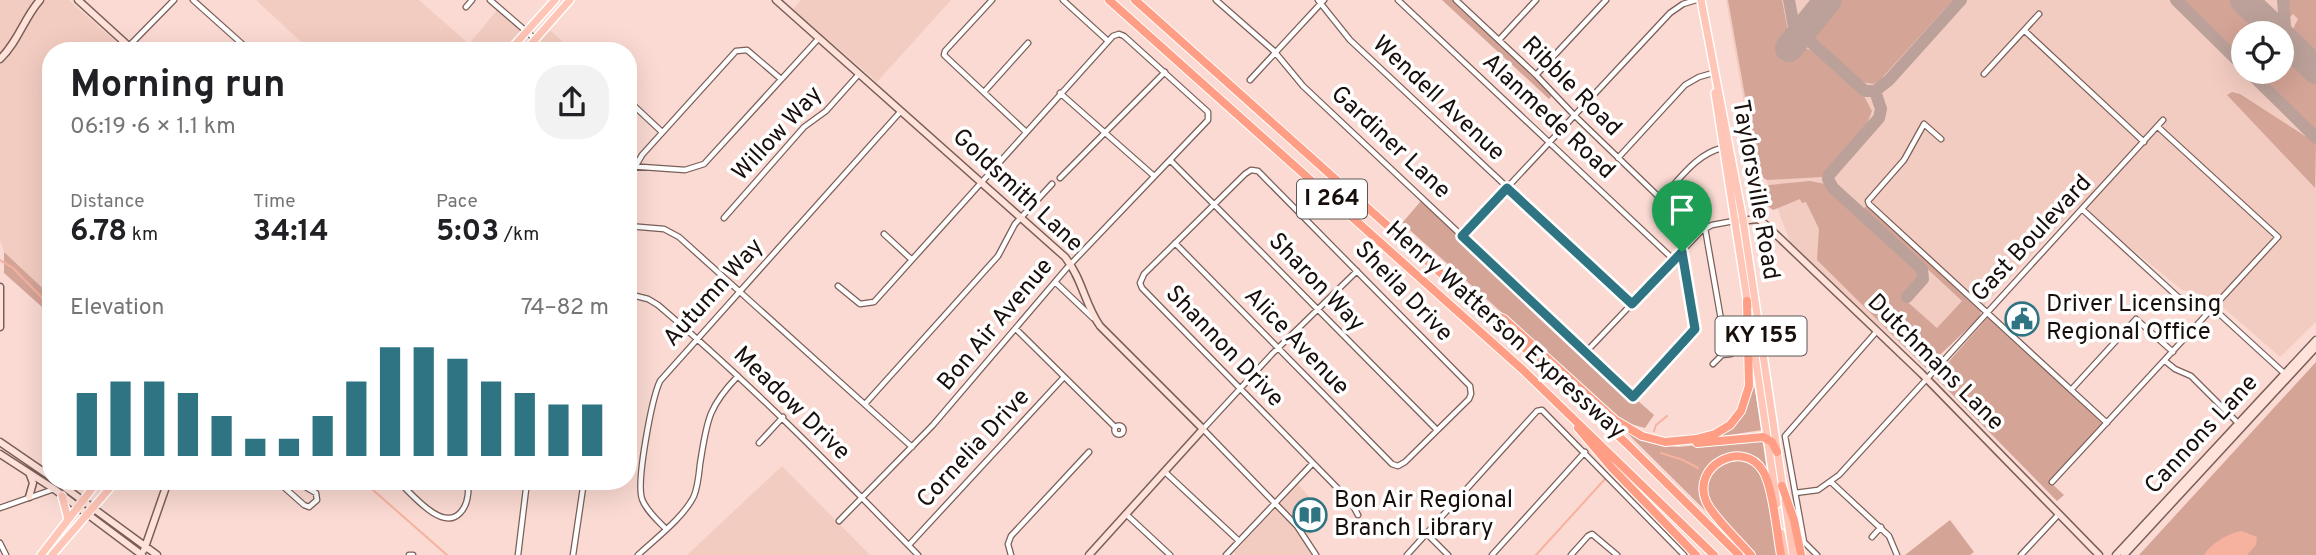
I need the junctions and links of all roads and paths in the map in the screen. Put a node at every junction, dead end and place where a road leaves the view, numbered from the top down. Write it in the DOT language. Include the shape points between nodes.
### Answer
graph roads {
  1 [pos="40,0"];
  2 [pos="78,0"];
  3 [pos="174,0"];
  4 [pos="193,0"];
  5 [pos="472,0"];
  6 [pos="490,0"];
  7 [pos="555,0"];
  8 [pos="570,0"];
  9 [pos="776,0"];
  10 [pos="992,0"];
  11 [pos="1063,0"];
  12 [pos="1109,0"];
  13 [pos="1135,0"];
  14 [pos="1216,0"];
  15 [pos="1398,0"];
  16 [pos="1536,0"];
  17 [pos="1606,0"];
  18 [pos="1696,0"];
  19 [pos="1701,0"];
  20 [pos="1321,1"];
  21 [pos="1461,2"];
  22 [pos="466,7"];
  23 [pos="2039,14"];
  24 [pos="2025,31"];
  25 [pos="526,32"];
  26 [pos="819,38"];
  27 [pos="535,39"];
  28 [pos="1499,40"];
  29 [pos="1108,41"];
  30 [pos="123,42"];
  31 [pos="137,42"];
  32 [pos="240,42"];
  33 [pos="517,42"];
  34 [pos="532,42"];
  35 [pos="1028,43"];
  36 [pos="1275,52"];
  37 [pos="0,60"];
  38 [pos="1165,72"];
  39 [pos="1713,73"];
  40 [pos="859,74"];
  41 [pos="1984,74"];
  42 [pos="1536,75"];
  43 [pos="781,79"];
  44 [pos="1250,80"];
  45 [pos="1715,82"];
  46 [pos="984,92"];
  47 [pos="1060,93"];
  48 [pos="637,109"];
  49 [pos="901,111"];
  50 [pos="1575,116"];
  51 [pos="2163,120"];
  52 [pos="2158,127"];
  53 [pos="1025,131"];
  54 [pos="662,132"];
  55 [pos="1106,132"];
  56 [pos="1941,139"];
  57 [pos="1550,142"];
  58 [pos="2144,142"];
  59 [pos="1722,148"];
  60 [pos="1618,158"];
  61 [pos="1170,160"];
  62 [pos="637,163"];
  63 [pos="637,166"];
  64 [pos="1154,176"];
  65 [pos="1060,178"];
  66 [pos="980,181"];
  67 [pos="1052,184"];
  68 [pos="1507,188"];
  69 [pos="1214,204"];
  70 [pos="2082,210"];
  71 [pos="1021,218"];
  72 [pos="724,219"];
  73 [pos="1739,221"];
  74 [pos="637,227"];
  75 [pos="1705,228"];
  76 [pos="884,234"];
  77 [pos="1462,236"];
  78 [pos="1175,243"];
  79 [pos="1682,252"];
  80 [pos="911,259"];
  81 [pos="1674,260"];
  82 [pos="1070,264"];
  83 [pos="1357,271"];
  84 [pos="1055,282"];
  85 [pos="838,286"];
  86 [pos="0,287"];
  87 [pos="739,291"];
  88 [pos="637,297"];
  89 [pos="1747,301"];
  90 [pos="1632,304"];
  91 [pos="1478,306"];
  92 [pos="2213,308"];
  93 [pos="1318,310"];
  94 [pos="1987,314"];
  95 [pos="1097,322"];
  96 [pos="0,327"];
  97 [pos="1016,329"];
  98 [pos="1752,329"];
  99 [pos="1877,331"];
  100 [pos="696,339"];
  101 [pos="2316,340"];
  102 [pos="2316,347"];
  103 [pos="1278,349"];
  104 [pos="1586,352"];
  105 [pos="2173,352"];
  106 [pos="1764,359"];
  107 [pos="2165,360"];
  108 [pos="1713,364"];
  109 [pos="738,376"];
  110 [pos="2287,376"];
  111 [pos="1064,377"];
  112 [pos="1927,380"];
  113 [pos="1240,389"];
  114 [pos="2071,390"];
  115 [pos="1554,399"];
  116 [pos="865,404"];
  117 [pos="783,417"];
  118 [pos="2107,423"];
  119 [pos="2241,425"];
  120 [pos="1115,427"];
  121 [pos="1203,429"];
  122 [pos="1437,430"];
  123 [pos="1766,438"];
  124 [pos="1674,441"];
  125 [pos="0,442"];
  126 [pos="760,443"];
  127 [pos="912,447"];
  128 [pos="1089,452"];
  129 [pos="1585,452"];
  130 [pos="1777,452"];
  131 [pos="0,454"];
  132 [pos="1312,463"];
  133 [pos="42,471"];
  134 [pos="1165,472"];
  135 [pos="29,473"];
  136 [pos="42,481"];
  137 [pos="1831,482"];
  138 [pos="2052,482"];
  139 [pos="1782,486"];
  140 [pos="51,490"];
  141 [pos="55,490"];
  142 [pos="69,490"];
  143 [pos="91,490"];
  144 [pos="107,490"];
  145 [pos="165,490"];
  146 [pos="287,490"];
  147 [pos="311,490"];
  148 [pos="408,490"];
  149 [pos="467,490"];
  150 [pos="526,490"];
  151 [pos="583,490"];
  152 [pos="1795,493"];
  153 [pos="62,496"];
  154 [pos="29,497"];
  155 [pos="863,498"];
  156 [pos="83,500"];
  157 [pos="1275,502"];
  158 [pos="92,507"];
  159 [pos="0,508"];
  160 [pos="77,508"];
  161 [pos="1127,514"];
  162 [pos="86,515"];
  163 [pos="1358,515"];
  164 [pos="2058,515"];
  165 [pos="68,520"];
  166 [pos="839,521"];
  167 [pos="1881,527"];
  168 [pos="665,528"];
  169 [pos="1426,533"];
  170 [pos="1872,537"];
  171 [pos="1239,541"];
  172 [pos="0,543"];
  173 [pos="909,545"];
  174 [pos="145,547"];
  175 [pos="1168,554"];
  176 [pos="1682,554"];
  177 [pos="6,555"];
  178 [pos="41,555"];
  179 [pos="52,555"];
  180 [pos="142,555"];
  181 [pos="157,555"];
  182 [pos="517,555"];
  183 [pos="573,555"];
  184 [pos="638,555"];
  185 [pos="918,555"];
  186 [pos="1011,555"];
  187 [pos="1089,555"];
  188 [pos="1227,555"];
  189 [pos="1316,555"];
  190 [pos="1406,555"];
  191 [pos="1448,555"];
  192 [pos="1492,555"];
  193 [pos="1571,555"];
  194 [pos="1617,555"];
  195 [pos="1696,555"];
  196 [pos="1714,555"];
  197 [pos="1739,555"];
  198 [pos="1751,555"];
  199 [pos="1783,555"];
  200 [pos="1793,555"];
  201 [pos="1801,555"];
  202 [pos="1817,555"];
  203 [pos="1897,555"];
  204 [pos="2021,555"];
  205 [pos="2099,555"];
  206 [pos="2116,555"];
  207 [pos="2124,555"];
  1 -- 37 [label="main road"];
  2 -- 30 [label="main road"];
  3 -- 31 [label="street"];
  4 -- 32 [label="street"];
  5 -- 22 [label="street"];
  6 -- 25 [label="street"];
  7 -- 25 [label="main road"];
  8 -- 27 [label="main road"];
  9 -- 26 [label="main road, Goldsmith Lane"];
  10 -- 46 [label="street" via="944,53"];
  11 -- 29 [label="street"];
  12 -- 115 [label="highway, Henry Watterson Expressway / I 264"];
  13 -- 91 [label="highway, Henry Watterson Expressway / I 264"];
  14 -- 36 [label="street, Gardiner Lane"];
  15 -- 57 [label="street, Alanmede Road"];
  16 -- 28 [label="street"];
  17 -- 42 [label="street"];
  18 -- 50 [label="street" via="1670,13"];
  19 -- 39 [label="main road, Taylorsville Road / KY 155"];
  20 -- 36 [label="street"];
  20 -- 68 [label="street, Wendell Avenue" via="1350,40"];
  21 -- 28 [label="street, Ribble Road"];
  23 -- 24 [label="street"];
  24 -- 41 [label="street"];
  24 -- 58 [label="street"];
  25 -- 27 [label="street"];
  25 -- 33 [label="main road"];
  26 -- 40 [label="main road, Goldsmith Lane"];
  26 -- 43 [label="street"];
  27 -- 34 [label="main road"];
  28 -- 42 [label="street, Ribble Road"];
  29 -- 38 [label="street" via="1124,36"];
  29 -- 47 [label="street"];
  35 -- 46 [label="street"];
  36 -- 44 [label="street"];
  36 -- 77 [label="street, Gardiner Lane" via="1303,86"];
  38 -- 55 [label="street"];
  38 -- 61 [label="street, Bon Air Avenue" via="1209,115"];
  39 -- 45 [label="main road, Taylorsville Road / KY 155"];
  39 -- 60 [label="street" via="1685,85"];
  40 -- 49 [label="main road, Goldsmith Lane"];
  40 -- 72 [label="street, Willow Way" via="826,111 804,127"];
  42 -- 50 [label="street, Ribble Road"];
  43 -- 54 [label="street" via="747,50 738,50"];
  43 -- 63 [label="street" via="704,164 685,170"];
  45 -- 59 [label="main road, Taylorsville Road / KY 155"];
  45 -- 73 [label="main road, Taylorsville Road / KY 155" via="1728,132"];
  46 -- 53 [label="street"];
  47 -- 53 [label="street"];
  47 -- 55 [label="street"];
  48 -- 54 [label="street"];
  49 -- 66 [label="main road, Goldsmith Lane"];
  49 -- 87 [label="street, Autumn Way"];
  50 -- 57 [label="street"];
  50 -- 60 [label="street, Ribble Road"];
  51 -- 52 [label="street, Gast Boulevard"];
  52 -- 58 [label="street, Gast Boulevard"];
  52 -- 92 [label="street" via="2278,237"];
  53 -- 66 [label="street"];
  54 -- 62 [label="street"];
  55 -- 64 [label="street"];
  55 -- 65 [label="street"];
  56 -- 94 [label="street" via="1924,124 1904,160 1868,201"];
  57 -- 68 [label="street"];
  57 -- 81 [label="street, Alanmede Road"];
  58 -- 70 [label="street, Gast Boulevard"];
  59 -- 60 [label="street, Ribble Road" via="1698,160 1661,199"];
  59 -- 73 [label="main road, Taylorsville Road / KY 155"];
  61 -- 64 [label="street, Bon Air Avenue"];
  61 -- 69 [label="street, Sharon Way"];
  64 -- 82 [label="street, Bon Air Avenue"];
  66 -- 71 [label="main road, Goldsmith Lane"];
  66 -- 80 [label="street"];
  67 -- 71 [label="street"];
  68 -- 77 [label="street"];
  68 -- 90 [label="street, Wendell Avenue"];
  69 -- 78 [label="street, Shannon Drive"];
  69 -- 83 [label="street, Sheila Drive" via="1248,171 1258,171"];
  69 -- 93 [label="street, Sharon Way"];
  70 -- 92 [label="street" via="2178,297"];
  70 -- 94 [label="street, Gast Boulevard"];
  71 -- 82 [label="main road, Goldsmith Lane"];
  71 -- 116 [label="street" via="998,256"];
  73 -- 75 [label="street"];
  73 -- 89 [label="main road, Taylorsville Road / KY 155"];
  73 -- 99 [label="main road, Dutchmans Lane" via="1758,219 1766,225"];
  73 -- 106 [label="main road, Taylorsville Road / KY 155"];
  74 -- 87 [label="street" via="673,233"];
  75 -- 79 [label="street"];
  75 -- 108 [label="street" via="1731,354"];
  76 -- 80 [label="street"];
  77 -- 104 [label="street, Gardiner Lane"];
  78 -- 103 [label="street, Alice Avenue"];
  78 -- 113 [label="street, Shannon Drive" via="1143,274 1141,285"];
  79 -- 81 [label="street"];
  79 -- 104 [label="street, Gardiner Lane" via="1695,329 1633,397"];
  80 -- 85 [label="street" via="874,302 858,303"];
  81 -- 90 [label="street"];
  82 -- 84 [label="street, Bon Air Avenue"];
  82 -- 95 [label="main road, Goldsmith Lane"];
  83 -- 93 [label="street"];
  83 -- 122 [label="street, Sheila Drive" via="1472,391"];
  84 -- 95 [label="street"];
  84 -- 97 [label="street, Bon Air Avenue"];
  86 -- 96 [label="main road"];
  87 -- 100 [label="street, Autumn Way"];
  87 -- 116 [label="street"];
  88 -- 100 [label="street, Meadow Drive" via="654,302"];
  89 -- 98 [label="main road, Taylorsville Road / KY 155"];
  89 -- 124 [label="highway" via="1749,379 1741,411 1715,434"];
  90 -- 104 [label="street"];
  91 -- 124 [label="highway" via="1504,319 1621,424 1650,438"];
  91 -- 197 [label="highway, Henry Watterson Expressway / I 264"];
  92 -- 105 [label="street"];
  92 -- 110 [label="street"];
  93 -- 103 [label="street"];
  93 -- 122 [label="street, Sharon Way"];
  94 -- 112 [label="street, Gast Boulevard"];
  94 -- 114 [label="street"];
  95 -- 121 [label="main road, Goldsmith Lane"];
  97 -- 111 [label="street"];
  97 -- 127 [label="street, Bon Air Avenue"];
  98 -- 106 [label="main road"];
  98 -- 123 [label="main road, Taylorsville Road / KY 155"];
  99 -- 112 [label="main road, Dutchmans Lane"];
  99 -- 152 [label="street" via="1787,431 1784,440"];
  100 -- 109 [label="street, Meadow Drive"];
  100 -- 168 [label="street, Autumn Way" via="664,375 652,405 641,494"];
  101 -- 110 [label="main road, Cannons Lane"];
  102 -- 110 [label="main road, Cannons Lane"];
  103 -- 113 [label="street"];
  103 -- 122 [label="street, Alice Avenue" via="1392,464 1405,462"];
  105 -- 107 [label="street"];
  105 -- 114 [label="street" via="2136,319"];
  106 -- 130 [label="main road, Taylorsville Road / KY 155"];
  107 -- 118 [label="street"];
  107 -- 119 [label="street" via="2191,376"];
  109 -- 117 [label="street, Meadow Drive"];
  109 -- 168 [label="street" via="710,412 695,493"];
  110 -- 119 [label="main road, Cannons Lane"];
  111 -- 120 [label="street"];
  111 -- 173 [label="street, Cornelia Drive"];
  112 -- 137 [label="street"];
  112 -- 164 [label="main road, Dutchmans Lane"];
  113 -- 121 [label="street"];
  113 -- 132 [label="street, Shannon Drive"];
  114 -- 118 [label="street"];
  115 -- 195 [label="highway" via="1611,467"];
  115 -- 196 [label="highway, Henry Watterson Expressway / I 264"];
  116 -- 127 [label="street"];
  117 -- 126 [label="street"];
  117 -- 155 [label="street, Meadow Drive"];
  118 -- 138 [label="street"];
  119 -- 206 [label="main road, Cannons Lane"];
  119 -- 207 [label="main road, Cannons Lane"];
  121 -- 134 [label="main road"];
  121 -- 157 [label="street"];
  123 -- 124 [label="highway"];
  123 -- 130 [label="highway"];
  123 -- 199 [label="main road, Taylorsville Road / KY 155"];
  125 -- 133 [label="main road"];
  127 -- 155 [label="street, Bon Air Avenue"];
  128 -- 186 [label="street" via="1011,536"];
  129 -- 169 [label="street" via="1545,411 1537,411"];
  129 -- 176 [label="street"];
  129 -- 192 [label="street"];
  130 -- 139 [label="main road, Taylorsville Road / KY 155"];
  131 -- 135 [label="main road"];
  132 -- 157 [label="street"];
  132 -- 163 [label="street, Shannon Drive"];
  134 -- 161 [label="main road"];
  134 -- 171 [label="street"];
  135 -- 136 [label="main road"];
  135 -- 154 [label="main road" via="33,483"];
  137 -- 152 [label="street" via="1813,492"];
  137 -- 167 [label="street"];
  139 -- 200 [label="main road, Taylorsville Road / KY 155"];
  139 -- 201 [label="highway"];
  140 -- 154 [label="street"];
  141 -- 153 [label="main road"];
  142 -- 156 [label="main road"];
  143 -- 156 [label="main road"];
  144 -- 158 [label="main road"];
  145 -- 174 [label="main road"];
  146 -- 147 [label="street" via="309,507 317,500"];
  148 -- 149 [label="street" via="444,519 454,517 465,506"];
  150 -- 182 [label="street"];
  151 -- 183 [label="street"];
  152 -- 202 [label="street" via="1804,542"];
  153 -- 160 [label="main road"];
  153 -- 165 [label="main road"];
  154 -- 159 [label="street"];
  155 -- 166 [label="street, Bon Air Avenue"];
  155 -- 173 [label="street, Meadow Drive"];
  156 -- 158 [label="main road"];
  156 -- 160 [label="main road"];
  157 -- 171 [label="street"];
  157 -- 189 [label="street"];
  158 -- 162 [label="main road"];
  158 -- 174 [label="main road"];
  160 -- 162 [label="main road"];
  160 -- 165 [label="main road"];
  161 -- 175 [label="street"];
  161 -- 187 [label="main road"];
  162 -- 179 [label="main road"];
  162 -- 180 [label="main road"];
  164 -- 204 [label="street"];
  164 -- 205 [label="main road, Dutchmans Lane"];
  165 -- 178 [label="main road"];
  167 -- 170 [label="street"];
  167 -- 203 [label="street"];
  168 -- 184 [label="street"];
  169 -- 190 [label="street"];
  169 -- 191 [label="street"];
  171 -- 188 [label="street"];
  172 -- 177 [label="street"];
  173 -- 185 [label="street, Meadow Drive"];
  174 -- 180 [label="main road"];
  174 -- 181 [label="main road"];
  193 -- 194 [label="street" via="1592,534"];
  198 -- 199 [label="highway" via="1705,498 1708,471 1727,457 1750,459 1764,472"];
}
